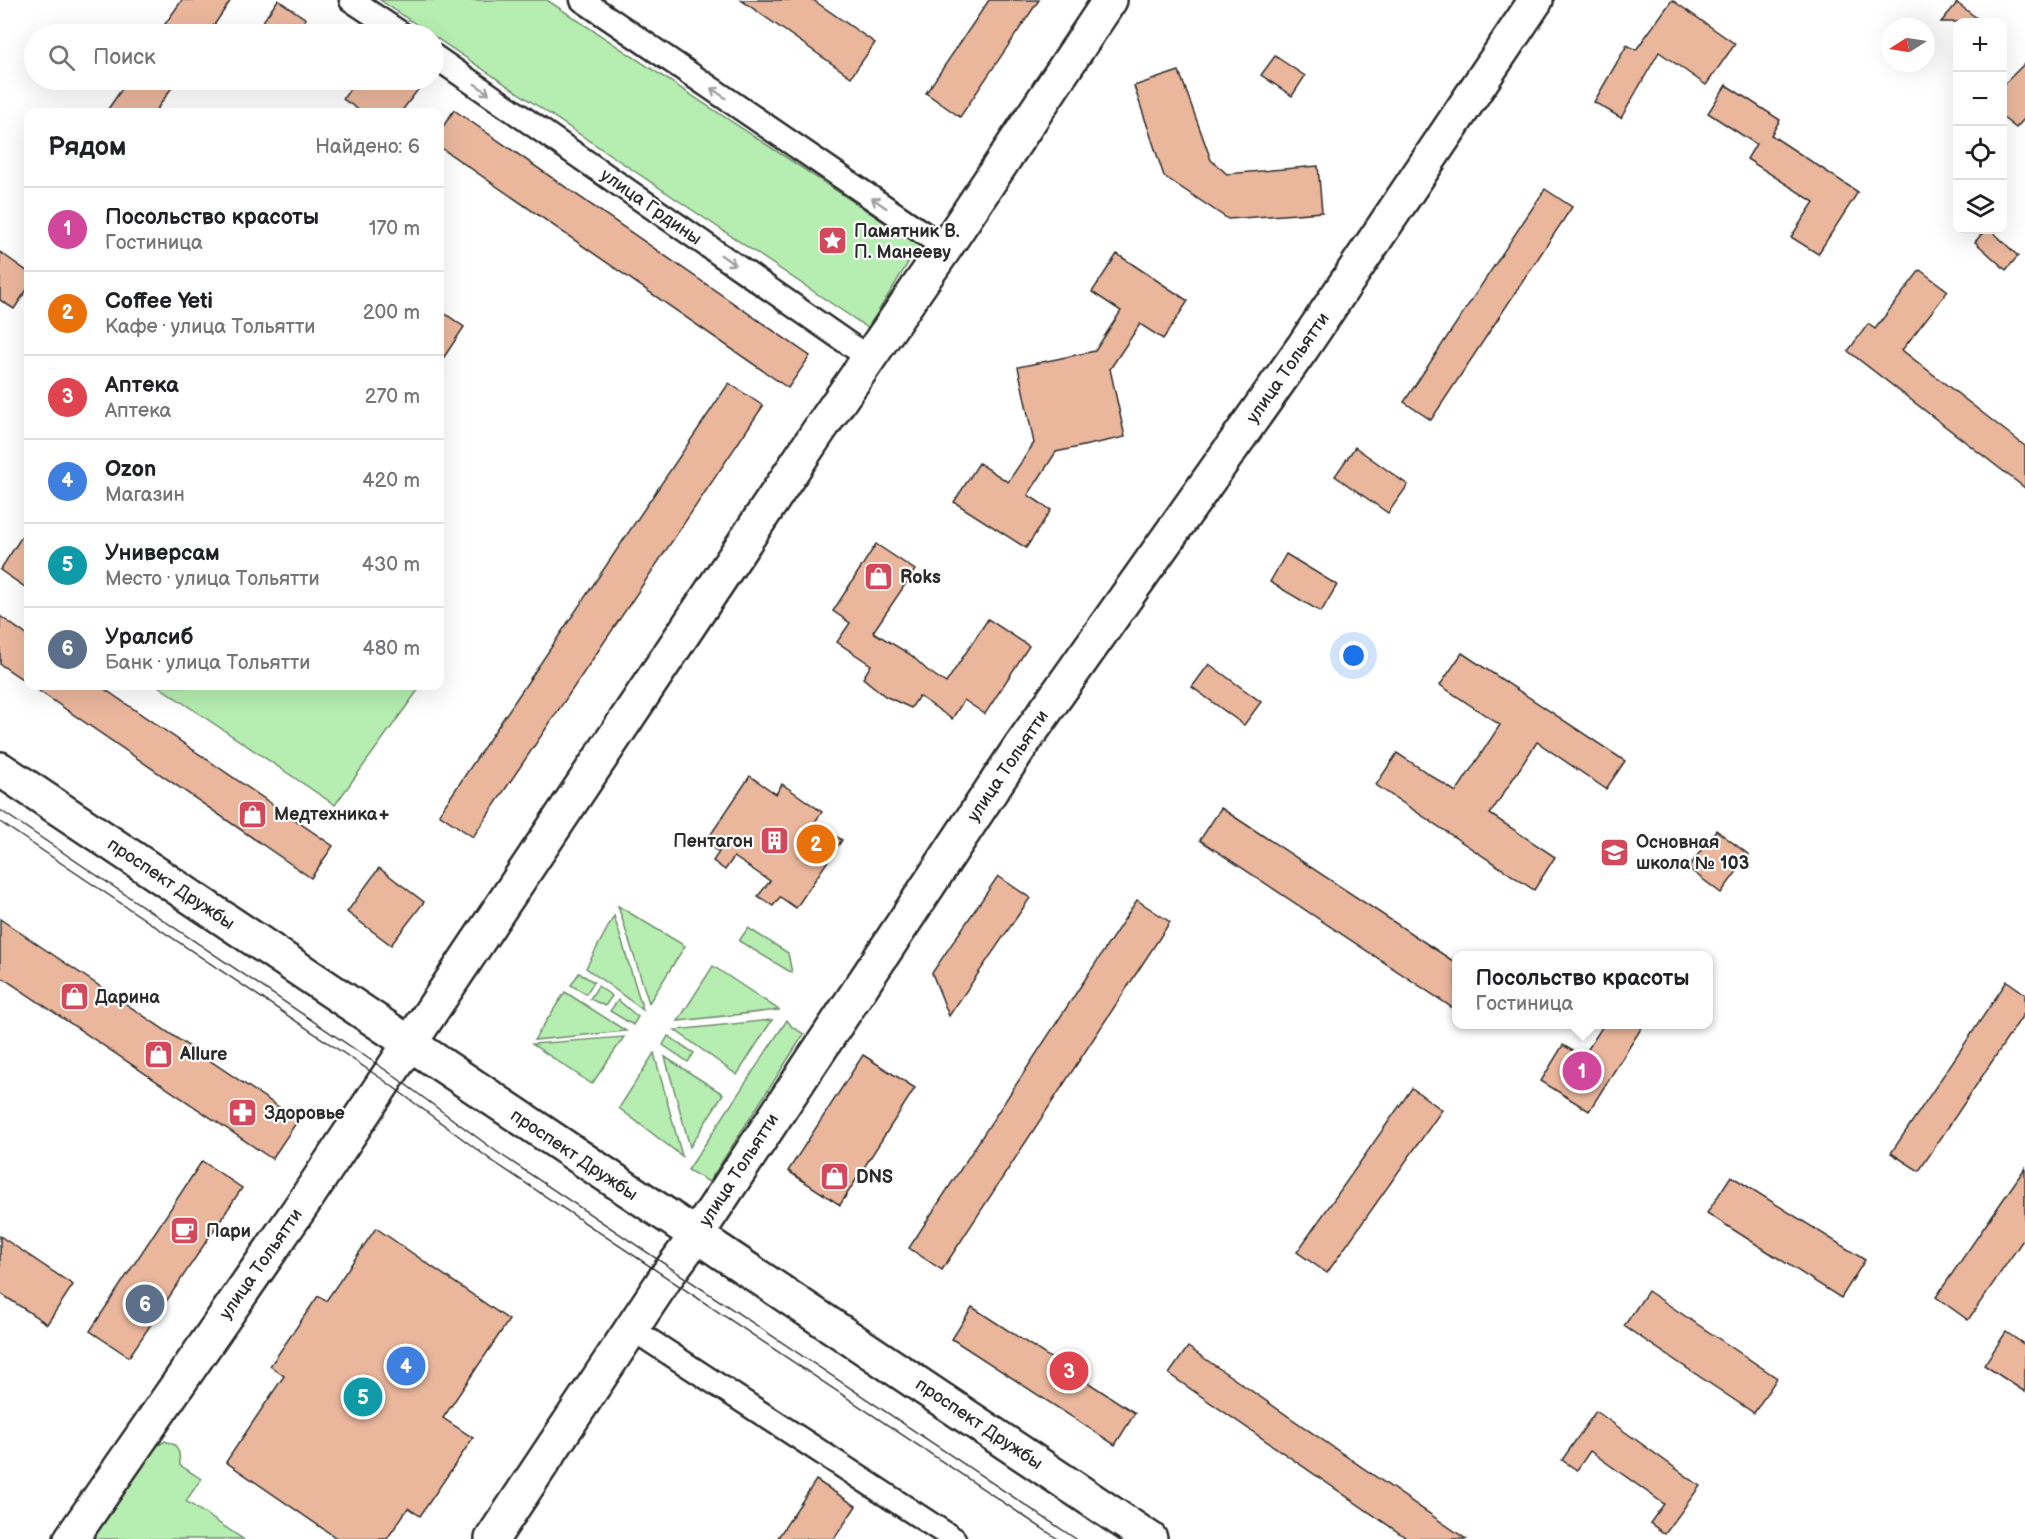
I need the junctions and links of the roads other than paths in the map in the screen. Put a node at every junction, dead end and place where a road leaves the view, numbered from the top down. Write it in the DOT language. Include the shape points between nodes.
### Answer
graph roads {
  1 [pos="351,0"];
  2 [pos="582,0"];
  3 [pos="1110,0"];
  4 [pos="1536,0"];
  5 [pos="387,24"];
  6 [pos="444,63"];
  7 [pos="945,248"];
  8 [pos="868,358"];
  9 [pos="0,769"];
  10 [pos="409,1044"];
  11 [pos="696,1236"];
  12 [pos="632,1329"];
  13 [pos="70,1539"];
  14 [pos="492,1539"];
  15 [pos="954,1539"];
  16 [pos="1150,1539"];
  1 -- 5 [label="street"];
  7 -- 2 [label="street, one-way"];
  3 -- 7 [label="street, улица Тольятти"];
  4 -- 11 [label="street, улица Тольятти" via="1303,347 1020,747"];
  6 -- 8 [label="street, улица Грдины, one-way"];
  7 -- 8 [label="street, улица Тольятти"];
  8 -- 10 [label="street, улица Тольятти"];
  9 -- 10 [label="street, проспект Дружбы"];
  10 -- 11 [label="street, проспект Дружбы"];
  10 -- 13 [label="street, улица Тольятти"];
  11 -- 12 [label="street, улица Тольятти"];
  11 -- 16 [label="street, проспект Дружбы"];
  12 -- 14 [label="street, улица Тольятти"];
  12 -- 15 [label="street"];
}
